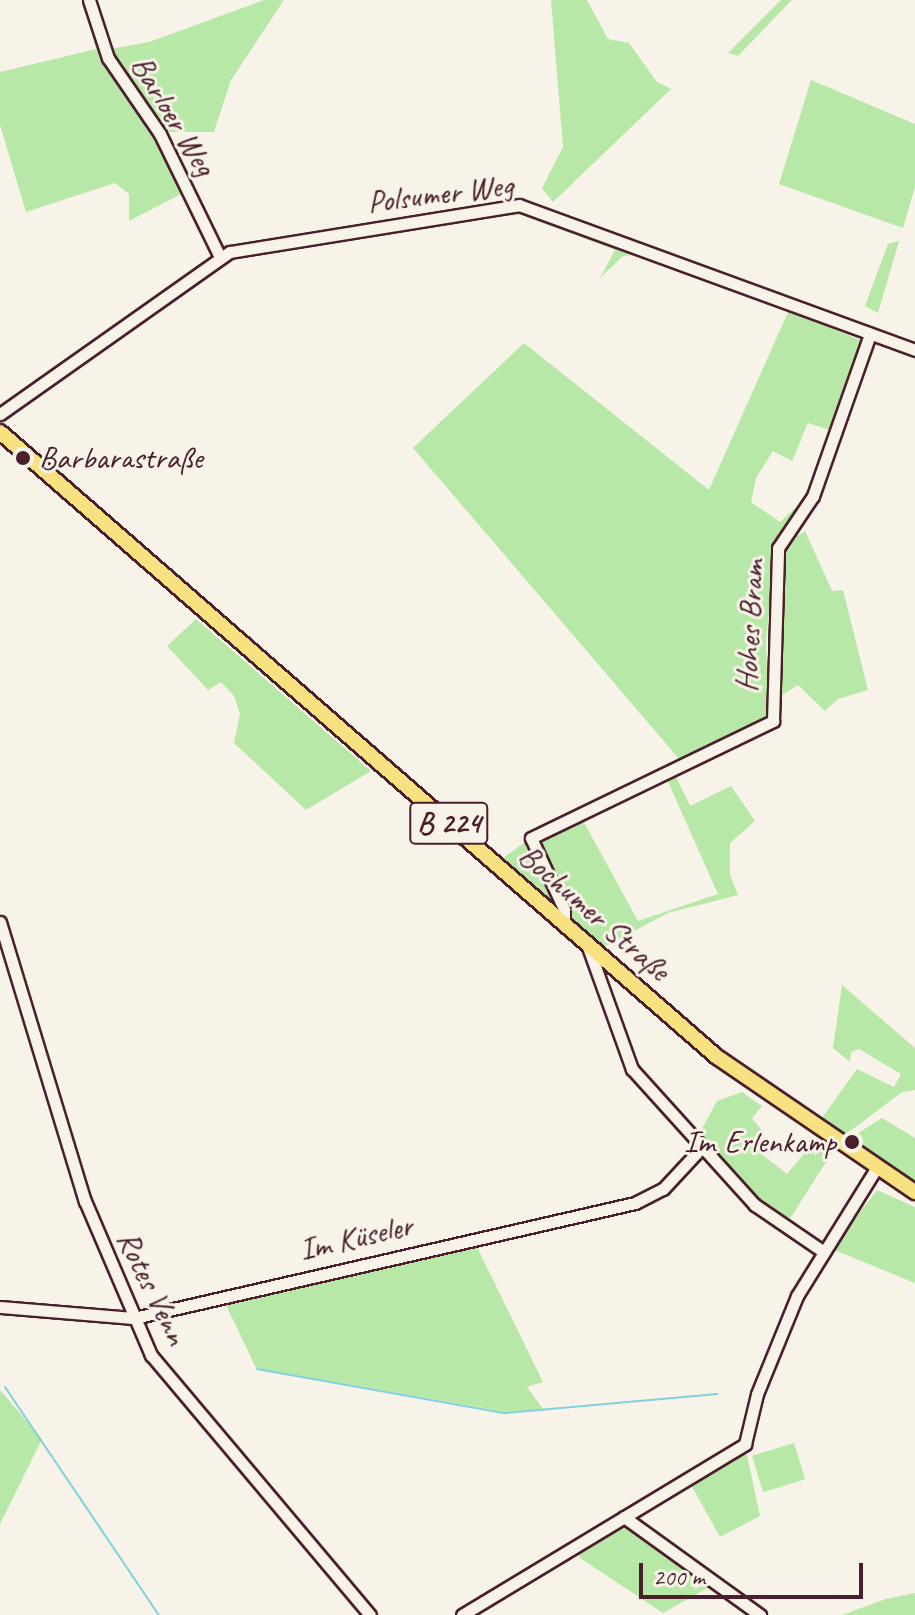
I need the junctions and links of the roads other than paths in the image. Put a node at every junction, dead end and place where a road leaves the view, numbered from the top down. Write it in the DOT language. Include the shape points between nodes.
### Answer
graph roads {
  1 [pos="89,0"];
  2 [pos="220,257"];
  3 [pos="870,334"];
  4 [pos="915,350"];
  5 [pos="0,414"];
  6 [pos="0,432"];
  7 [pos="0,922"];
  8 [pos="564,924"];
  9 [pos="587,944"];
  10 [pos="702,1147"];
  11 [pos="877,1167"];
  12 [pos="915,1192"];
  13 [pos="824,1252"];
  14 [pos="0,1307"];
  15 [pos="134,1318"];
  16 [pos="624,1517"];
  17 [pos="370,1615"];
  18 [pos="462,1615"];
  19 [pos="760,1615"];
  1 -- 2 [label="street, Barloer Weg" via="101,46 160,134"];
  2 -- 3 [label="street, Polsumer Weg" via="519,205"];
  2 -- 5 [label="street, Polsumer Weg"];
  3 -- 4 [label="street, Polsumer Weg"];
  3 -- 8 [label="street, Hohes Bram" via="813,496 778,548 773,721 531,838 564,909"];
  6 -- 8 [label="main road, Bochumer Straße / B 224"];
  7 -- 15 [label="street, Rotes Venn" via="85,1201"];
  8 -- 9 [label="main road, Bochumer Straße / B 224"];
  9 -- 10 [label="street" via="632,1069"];
  9 -- 11 [label="main road, Bochumer Straße / B 224" via="717,1057"];
  10 -- 13 [label="street" via="755,1205"];
  10 -- 15 [label="street, Im Küseler" via="663,1189 635,1203"];
  11 -- 12 [label="main road, Bochumer Straße / B 224"];
  11 -- 13 [label="street"];
  13 -- 16 [label="street" via="792,1309 757,1394 745,1444"];
  14 -- 15 [label="street, Im Küseler"];
  15 -- 17 [label="street, Rotes Venn" via="151,1355"];
  16 -- 18 [label="street"];
  16 -- 19 [label="street"];
}
